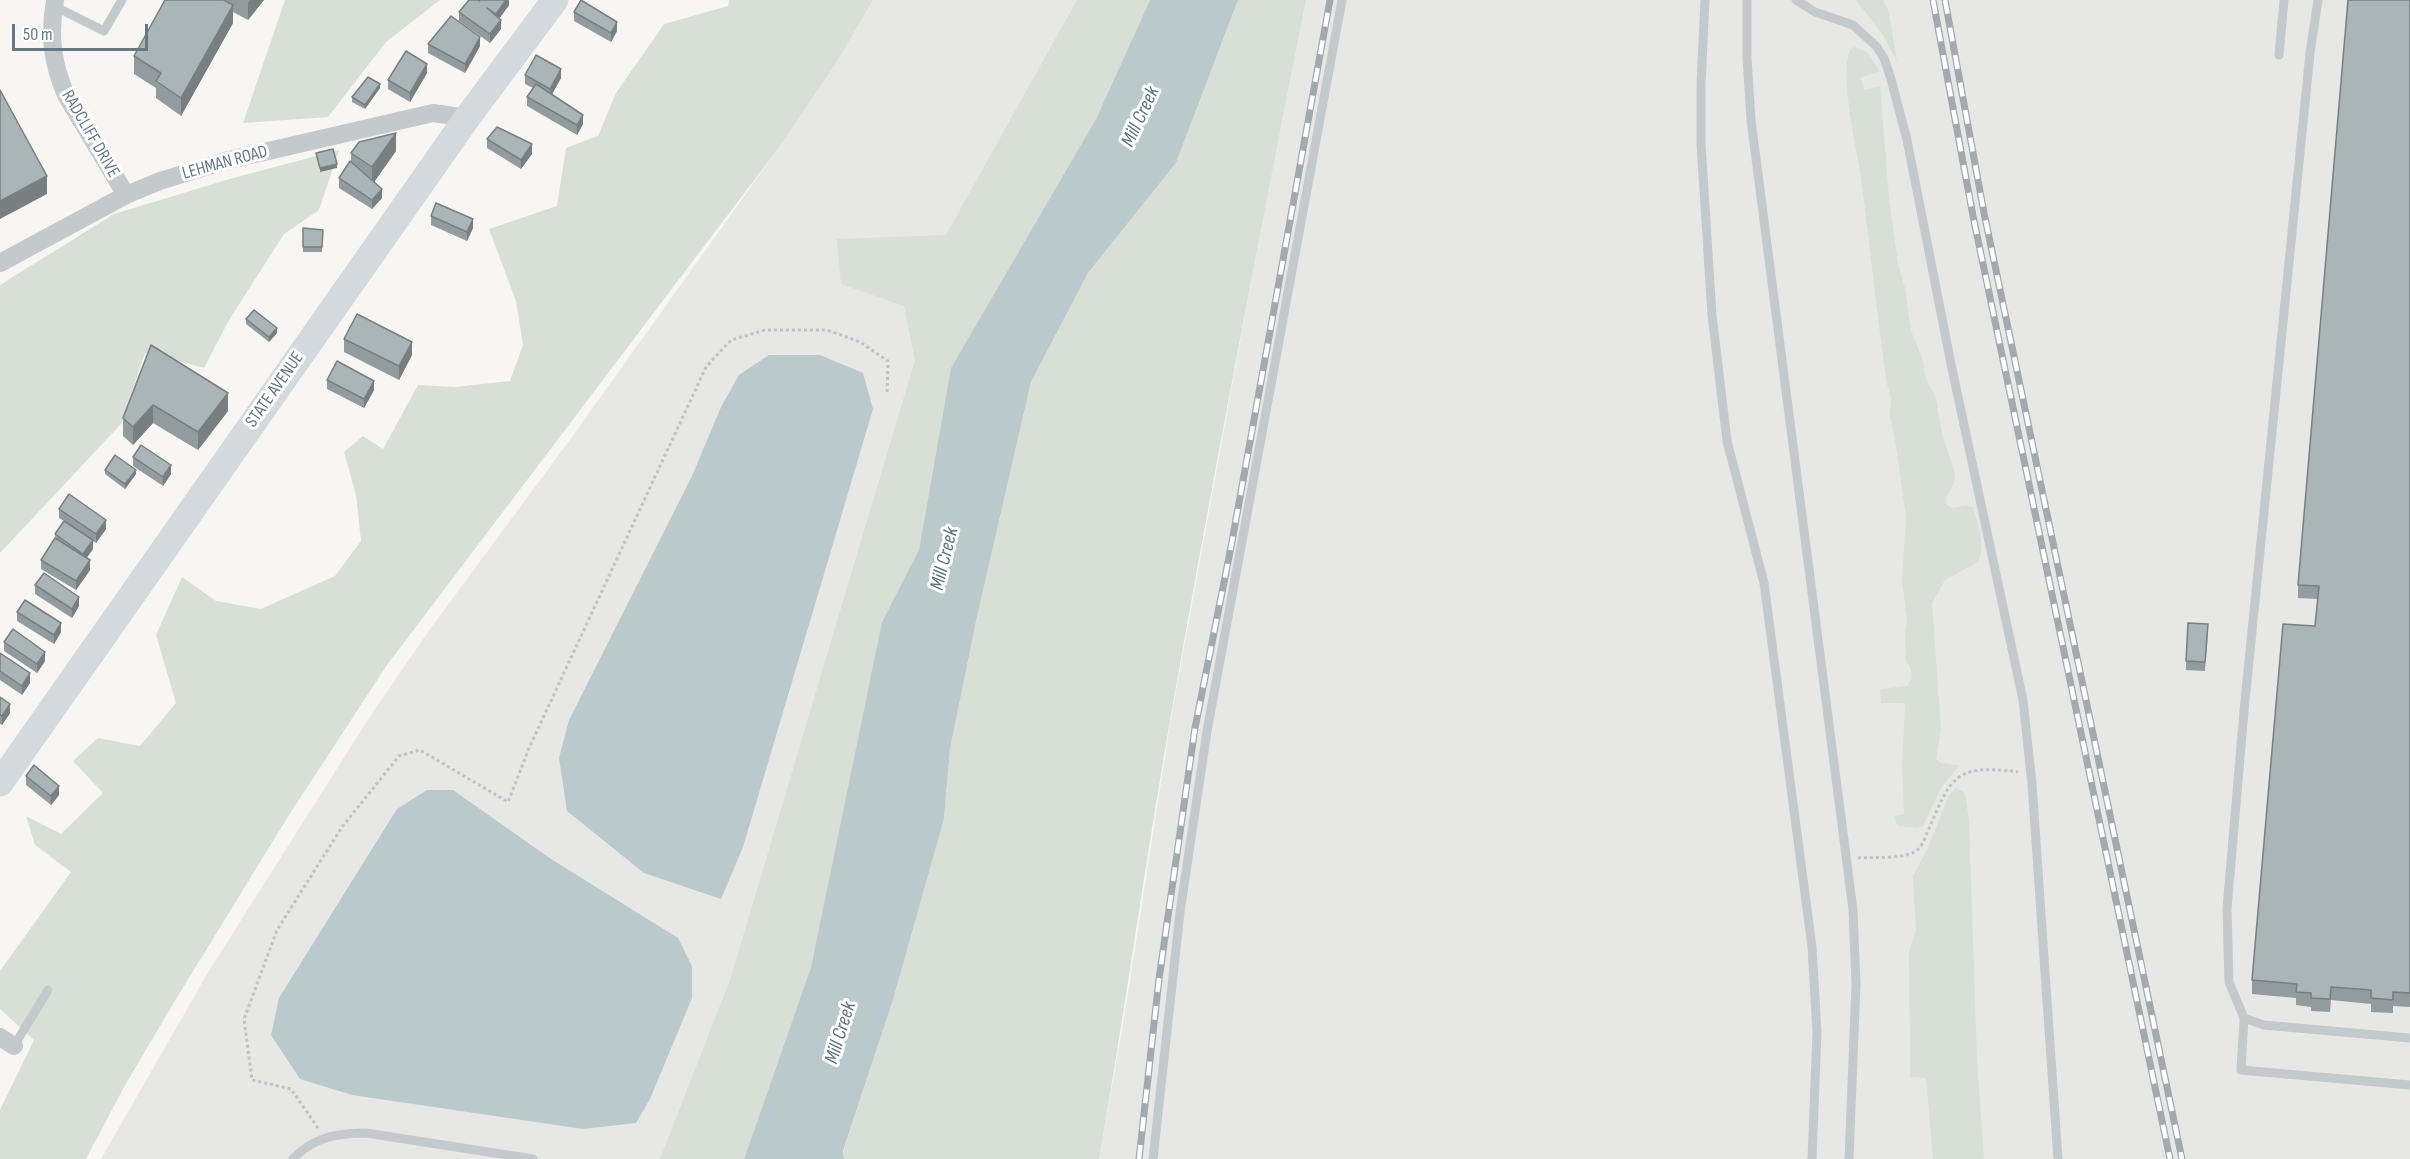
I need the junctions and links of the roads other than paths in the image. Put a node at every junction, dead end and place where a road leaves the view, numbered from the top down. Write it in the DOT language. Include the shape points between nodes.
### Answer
graph roads {
  1 [pos="122,0"];
  2 [pos="555,0"];
  3 [pos="1342,0"];
  4 [pos="1706,0"];
  5 [pos="1747,0"];
  6 [pos="1796,0"];
  7 [pos="2284,0"];
  8 [pos="2319,0"];
  9 [pos="55,3"];
  10 [pos="2279,56"];
  11 [pos="467,118"];
  12 [pos="126,195"];
  13 [pos="0,263"];
  14 [pos="0,783"];
  15 [pos="48,990"];
  16 [pos="2244,1018"];
  17 [pos="2410,1038"];
  18 [pos="7,1041"];
  19 [pos="2410,1085"];
  20 [pos="293,1159"];
  21 [pos="533,1159"];
  22 [pos="1153,1159"];
  23 [pos="1812,1159"];
  24 [pos="1849,1159"];
  25 [pos="2058,1159"];
  1 -- 9 [label="lane" via="104,31"];
  2 -- 11 [label="main road, STATE AVENUE"];
  3 -- 22 [label="lane" via="1205,742 1180,912"];
  4 -- 23 [label="lane" via="1701,144 1712,315 1724,425 1764,584 1812,947 1816,1033"];
  5 -- 24 [label="lane" via="1748,89 1754,151 1853,910 1856,962"];
  6 -- 25 [label="lane" via="1815,12 1846,22 1880,52 1907,140 2017,666 2031,773"];
  7 -- 10 [label="lane"];
  8 -- 16 [label="lane" via="2308,76 2227,909 2229,982"];
  9 -- 12 [label="street, RADCLIFF DRIVE" via="52,53 59,78"];
  11 -- 12 [label="street, LEHMAN ROAD" via="433,113 225,160"];
  11 -- 14 [label="main road, STATE AVENUE"];
  12 -- 13 [label="street, LEHMAN ROAD"];
  15 -- 18 [label="lane"];
  16 -- 17 [label="lane" via="2264,1025"];
  16 -- 19 [label="lane" via="2241,1070"];
  20 -- 21 [label="lane" via="323,1137 366,1133"];
}
